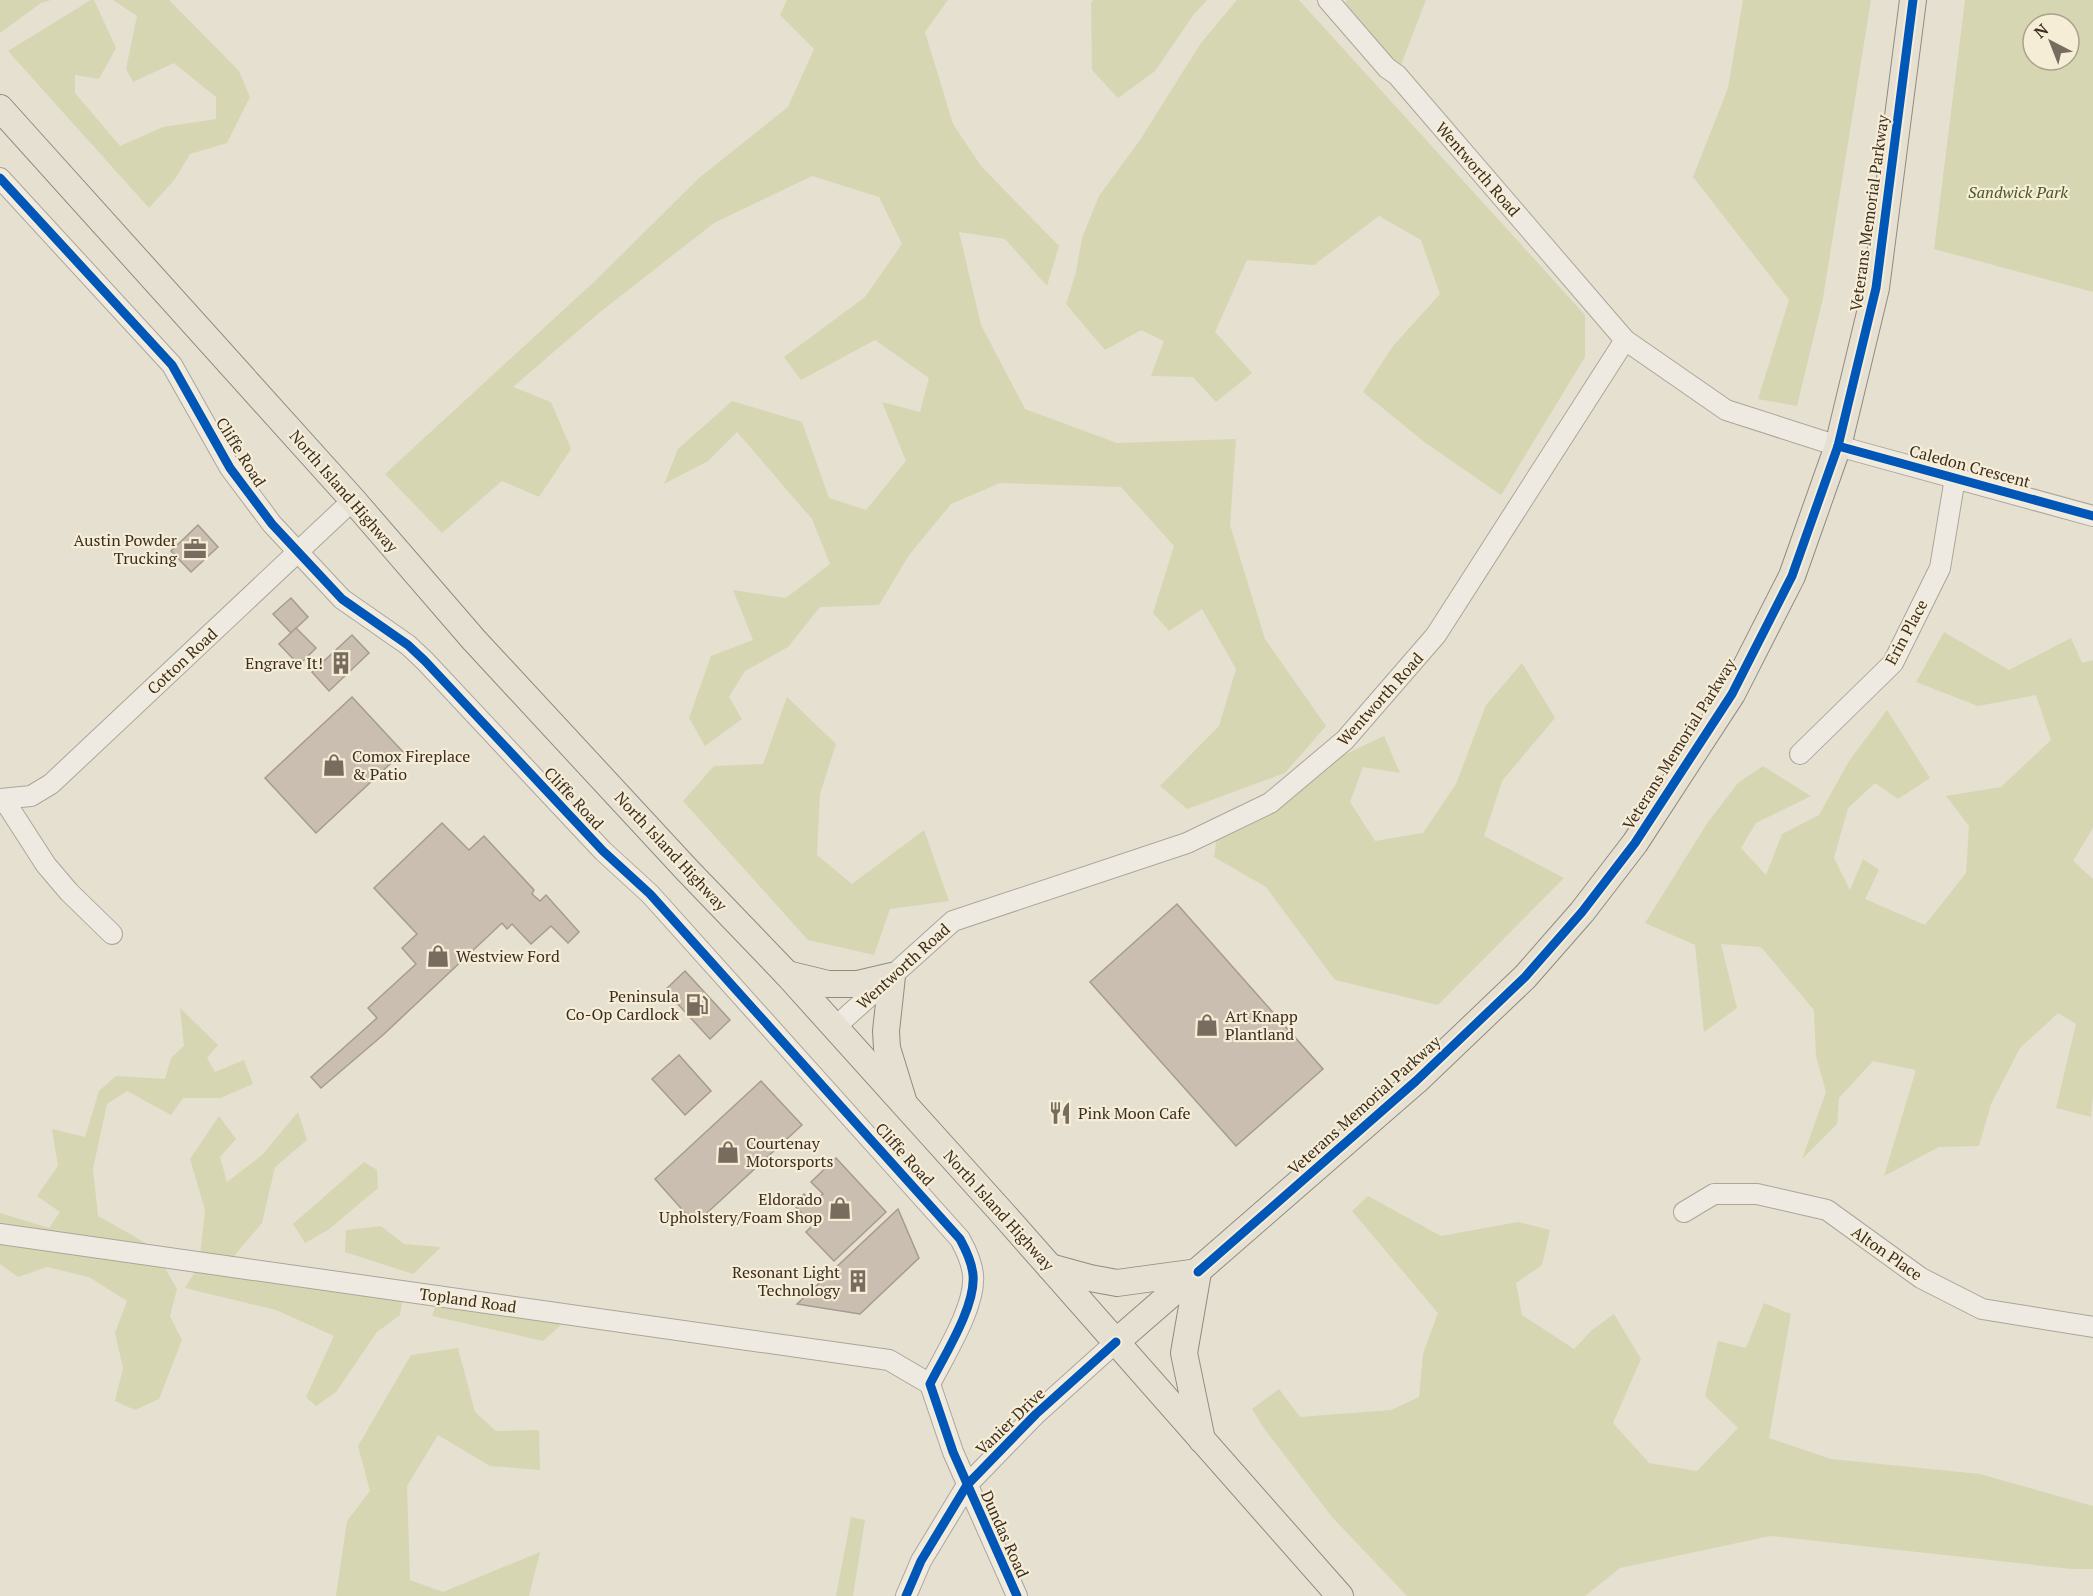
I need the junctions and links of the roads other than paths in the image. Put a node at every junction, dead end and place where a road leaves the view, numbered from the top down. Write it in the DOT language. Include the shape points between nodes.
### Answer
graph roads {
  1 [pos="1328,0"];
  2 [pos="1912,0"];
  3 [pos="0,108"];
  4 [pos="0,178"];
  5 [pos="1624,340"];
  6 [pos="1838,446"];
  7 [pos="1955,477"];
  8 [pos="353,501"];
  9 [pos="2093,516"];
  10 [pos="298,552"];
  11 [pos="1800,754"];
  12 [pos="2,800"];
  13 [pos="112,934"];
  14 [pos="787,974"];
  15 [pos="892,976"];
  16 [pos="834,1028"];
  17 [pos="904,1105"];
  18 [pos="1684,1212"];
  19 [pos="0,1234"];
  20 [pos="1050,1267"];
  21 [pos="1198,1272"];
  22 [pos="2093,1327"];
  23 [pos="1116,1342"];
  24 [pos="930,1384"];
  25 [pos="1202,1441"];
  26 [pos="967,1485"];
  27 [pos="906,1596"];
  28 [pos="1017,1596"];
  29 [pos="1340,1596"];
  1 -- 5 [label="street, Wentworth Road"];
  2 -- 6 [label="main road, Veterans Memorial Parkway" via="1876,288"];
  3 -- 8 [label="main road, North Island Highway"];
  4 -- 10 [label="street, Cliffe Road" via="172,365 230,468"];
  5 -- 6 [label="street, Wentworth Road" via="1726,410"];
  5 -- 15 [label="street, Wentworth Road" via="1437,635 1346,740 1270,803 1187,843 953,921"];
  6 -- 7 [label="street, Caledon Crescent"];
  6 -- 21 [label="main road, Veterans Memorial Parkway" via="1792,576 1732,694 1635,843 1582,912 1525,977 1416,1081"];
  7 -- 9 [label="street, Caledon Crescent"];
  7 -- 11 [label="street, Erin Place" via="1940,568 1893,663"];
  8 -- 10 [label="street, Cotton Road"];
  8 -- 14 [label="main road, North Island Highway" via="474,640"];
  10 -- 12 [label="street, Cotton Road" via="51,784 31,795"];
  10 -- 24 [label="street, Cliffe Road" via="342,599 425,661 603,851 650,894 960,1239 972,1266 972,1291 963,1321"];
  12 -- 13 [label="street" via="46,865"];
  14 -- 15 [label="main road" via="828,984 858,984"];
  14 -- 16 [label="main road, North Island Highway"];
  15 -- 16 [label="street, Wentworth Road"];
  15 -- 17 [label="main road" via="887,1048"];
  16 -- 17 [label="main road, North Island Highway"];
  17 -- 20 [label="main road, North Island Highway"];
  18 -- 22 [label="street, Alton Place" via="1713,1194 1757,1194 1827,1210 1921,1278 1982,1309"];
  19 -- 24 [label="street, Topland Road" via="889,1360"];
  20 -- 21 [label="main road" via="1117,1283"];
  20 -- 23 [label="main road, North Island Highway"];
  21 -- 23 [label="main road, Veterans Memorial Parkway"];
  21 -- 25 [label="main road" via="1184,1353"];
  23 -- 25 [label="main road, North Island Highway"];
  23 -- 26 [label="street, Vanier Drive" via="1036,1414"];
  24 -- 26 [label="street"];
  25 -- 29 [label="main road, North Island Highway"];
  26 -- 27 [label="street, Vanier Drive" via="921,1561"];
  26 -- 28 [label="street, Dundas Road"];
}
